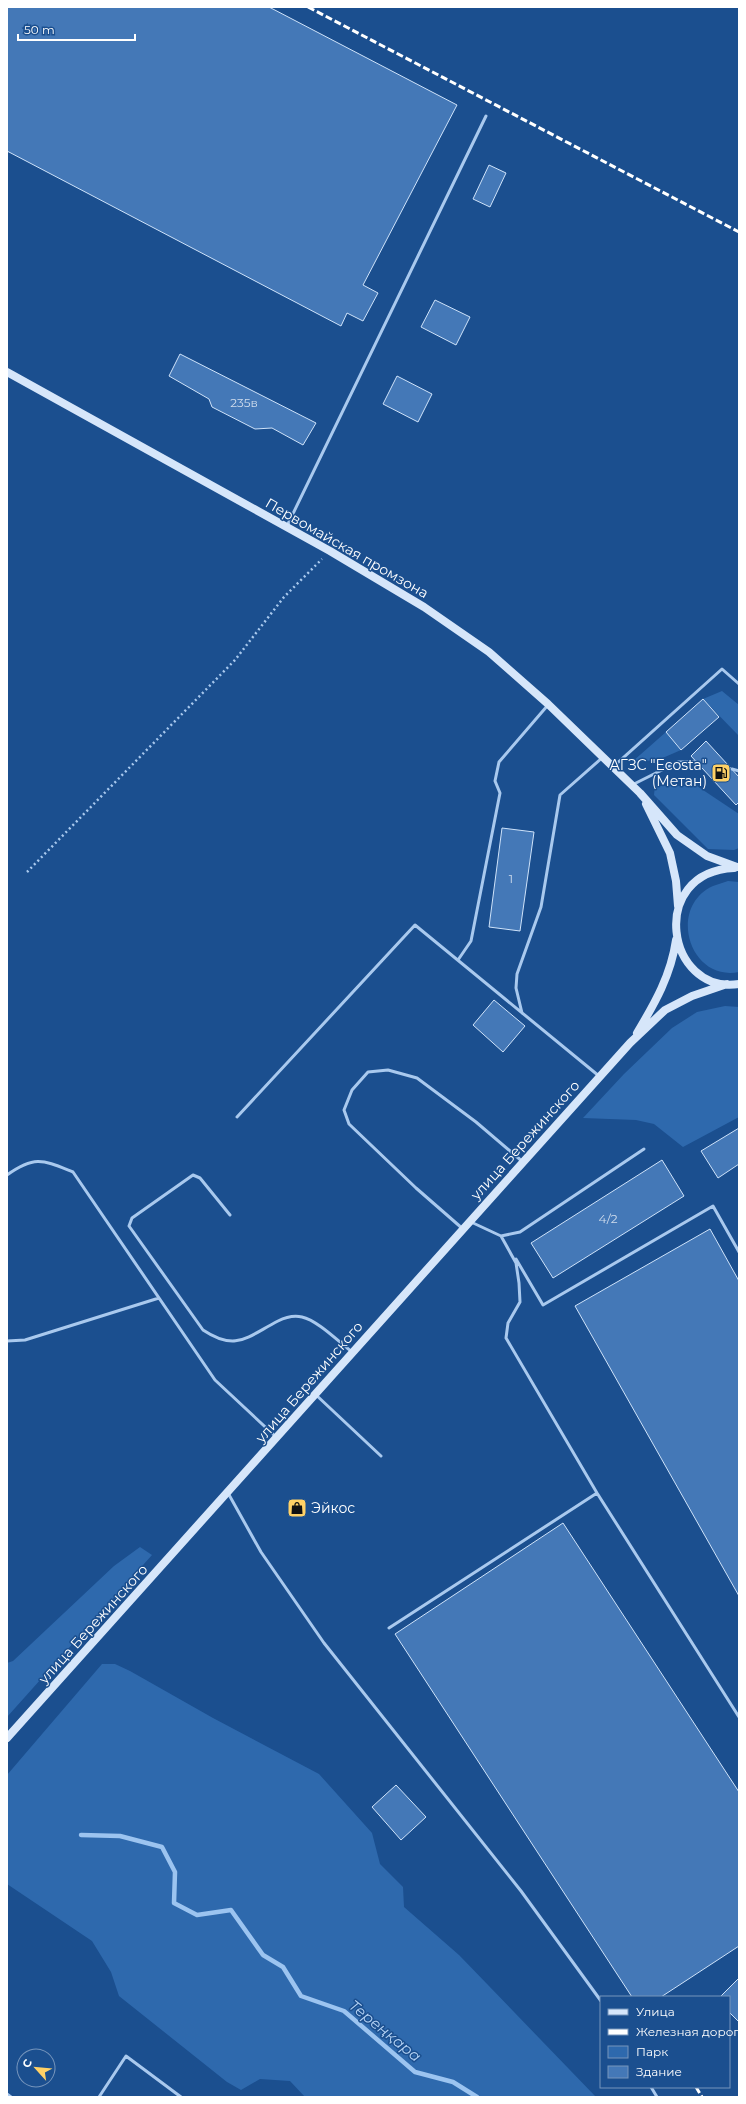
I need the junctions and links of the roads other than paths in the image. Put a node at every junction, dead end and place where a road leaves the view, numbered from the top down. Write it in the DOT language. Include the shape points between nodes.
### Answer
graph roads {
  1 [pos="486,116"];
  2 [pos="7,372"];
  3 [pos="286,528"];
  4 [pos="739,684"];
  5 [pos="548,704"];
  6 [pos="604,756"];
  7 [pos="696,762"];
  8 [pos="614,766"];
  9 [pos="732,769"];
  10 [pos="739,771"];
  11 [pos="632,785"];
  12 [pos="640,793"];
  13 [pos="738,868"];
  14 [pos="678,910"];
  15 [pos="676,937"];
  16 [pos="458,960"];
  17 [pos="727,984"];
  18 [pos="738,985"];
  19 [pos="522,1013"];
  20 [pos="630,1043"];
  21 [pos="600,1076"];
  22 [pos="237,1117"];
  23 [pos="644,1149"];
  24 [pos="523,1162"];
  25 [pos="7,1175"];
  26 [pos="230,1215"];
  27 [pos="469,1221"];
  28 [pos="463,1229"];
  29 [pos="501,1236"];
  30 [pos="511,1252"];
  31 [pos="739,1252"];
  32 [pos="159,1298"];
  33 [pos="7,1341"];
  34 [pos="352,1352"];
  35 [pos="315,1394"];
  36 [pos="277,1438"];
  37 [pos="381,1456"];
  38 [pos="228,1493"];
  39 [pos="597,1493"];
  40 [pos="389,1628"];
  41 [pos="739,1718"];
  42 [pos="7,1738"];
  43 [pos="600,2000"];
  44 [pos="652,2088"];
  45 [pos="7,2094"];
  46 [pos="11,2097"];
  47 [pos="99,2097"];
  48 [pos="181,2097"];
  49 [pos="657,2097"];
  1 -- 3 [label="lane"];
  2 -- 3 [label="main road, Первомайская промзона"];
  3 -- 5 [label="main road, Первомайская промзона" via="424,607 489,652"];
  4 -- 8 [label="lane" via="722,669"];
  5 -- 6 [label="main road, Первомайская промзона"];
  5 -- 16 [label="lane" via="499,762 495,781 500,793 471,942"];
  6 -- 8 [label="main road, Первомайская промзона"];
  6 -- 19 [label="lane" via="560,795 541,907 517,974 516,988"];
  7 -- 11 [label="lane" via="678,762"];
  8 -- 11 [label="main road, Первомайская промзона"];
  9 -- 10 [label="lane"];
  11 -- 12 [label="main road, Первомайская промзона"];
  12 -- 13 [label="main road" via="677,835 707,856"];
  12 -- 14 [label="main road" via="670,853 676,881"];
  13 -- 14 [label="main road" via="721,869 705,875 688,890"];
  14 -- 15 [label="main road"];
  15 -- 17 [label="main road" via="680,949 696,970 706,978"];
  15 -- 20 [label="main road" via="673,960 665,983"];
  16 -- 19 [label="lane"];
  16 -- 22 [label="lane" via="415,925"];
  17 -- 18 [label="main road"];
  17 -- 20 [label="main road" via="692,996 665,1010"];
  19 -- 21 [label="lane"];
  20 -- 21 [label="main road, улица Бережинского"];
  21 -- 24 [label="main road, улица Бережинского"];
  23 -- 29 [label="lane" via="520,1232"];
  24 -- 27 [label="main road, улица Бережинского"];
  24 -- 28 [label="lane" via="476,1122 417,1078 388,1070 368,1072 352,1090 344,1110 349,1124"];
  25 -- 32 [label="lane" via="24,1163 47,1162 73,1172"];
  26 -- 34 [label="lane" via="200,1178 193,1175 132,1218 129,1226 203,1330 216,1339 236,1343 288,1316 302,1317"];
  27 -- 28 [label="main road, улица Бережинского"];
  27 -- 29 [label="lane"];
  28 -- 34 [label="main road, улица Бережинского"];
  29 -- 30 [label="lane"];
  30 -- 31 [label="lane" via="543,1305 714,1206"];
  30 -- 39 [label="lane" via="516,1263 520,1302 508,1323 506,1338"];
  32 -- 33 [label="lane" via="25,1340"];
  32 -- 36 [label="lane" via="215,1380"];
  34 -- 35 [label="main road, улица Бережинского"];
  35 -- 36 [label="main road, улица Бережинского"];
  35 -- 37 [label="lane"];
  36 -- 38 [label="main road, улица Бережинского"];
  38 -- 42 [label="main road, улица Бережинского"];
  38 -- 43 [label="lane" via="261,1552 324,1643 521,1891"];
  39 -- 40 [label="lane"];
  39 -- 41 [label="lane"];
  44 -- 49 [label="lane"];
  45 -- 46 [label="lane"];
  47 -- 48 [label="lane" via="126,2056"];
}
